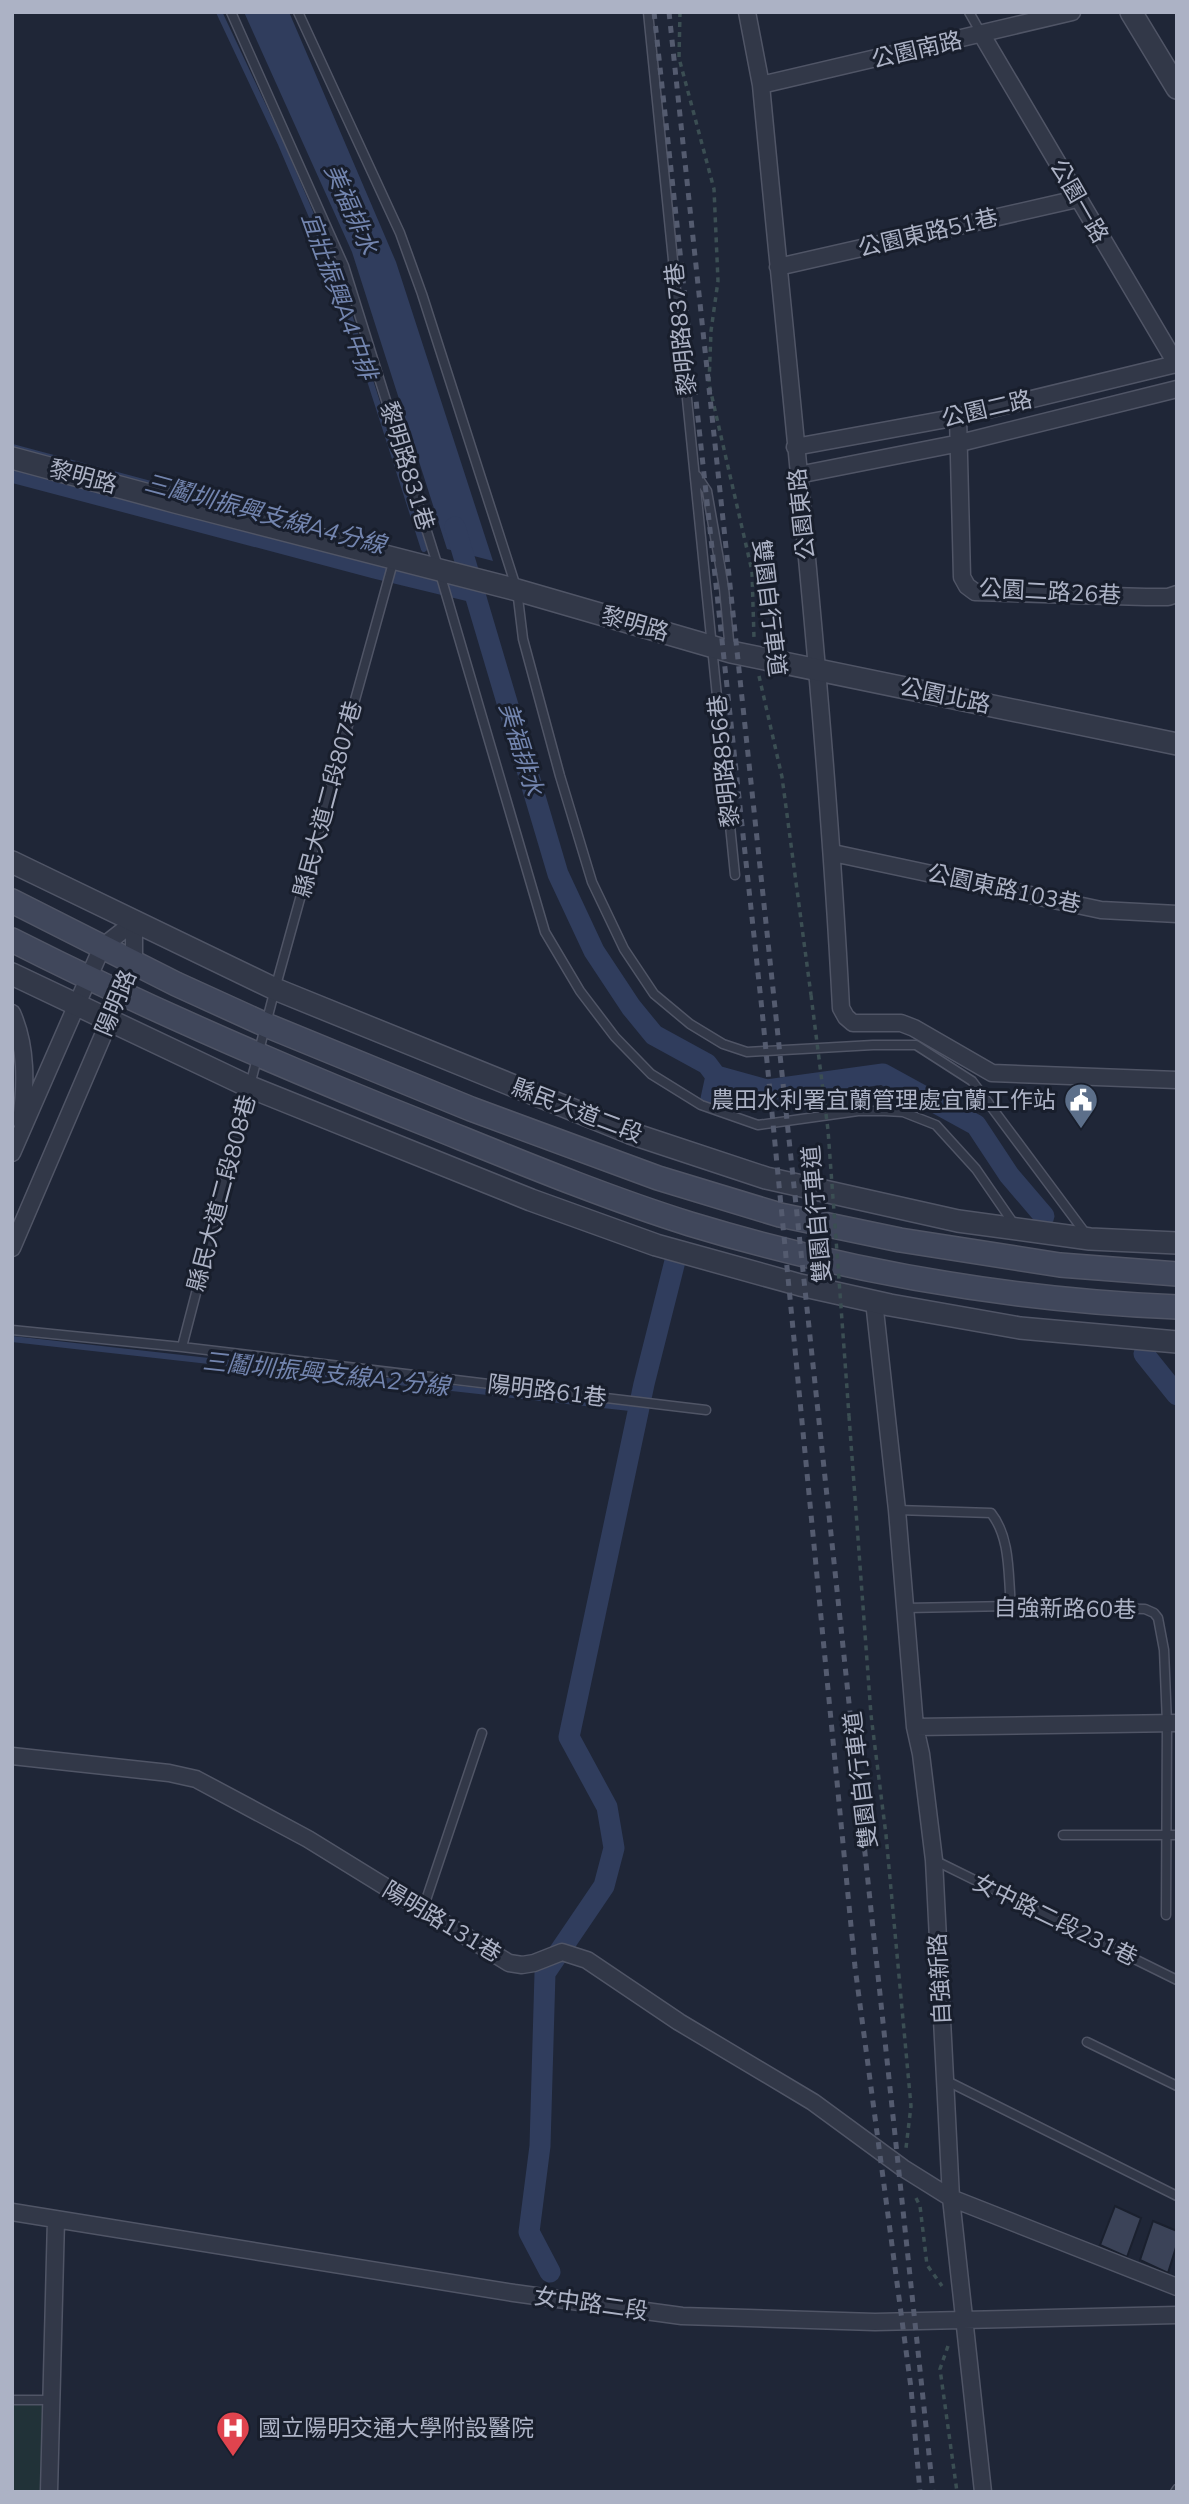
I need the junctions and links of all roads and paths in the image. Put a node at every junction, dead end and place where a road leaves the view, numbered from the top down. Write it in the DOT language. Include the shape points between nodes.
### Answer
graph roads {
  1 [pos="231,12"];
  2 [pos="298,12"];
  3 [pos="648,12"];
  4 [pos="680,12"];
  5 [pos="747,12"];
  6 [pos="969,12"];
  7 [pos="1072,12"];
  8 [pos="1131,12"];
  9 [pos="982,35"];
  10 [pos="761,85"];
  11 [pos="1177,88"];
  12 [pos="1077,199"];
  13 [pos="778,267"];
  14 [pos="1176,365"];
  15 [pos="1177,389"];
  16 [pos="958,417"];
  17 [pos="960,443"];
  18 [pos="795,447"];
  19 [pos="12,458"];
  20 [pos="695,474"];
  21 [pos="798,475"];
  22 [pos="394,559"];
  23 [pos="439,570"];
  24 [pos="517,590"];
  25 [pos="1177,594"];
  26 [pos="722,649"];
  27 [pos="755,657"];
  28 [pos="817,669"];
  29 [pos="1177,744"];
  30 [pos="833,853"];
  31 [pos="12,862"];
  32 [pos="735,875"];
  33 [pos="12,901"];
  34 [pos="1177,914"];
  35 [pos="134,922"];
  36 [pos="12,940"];
  37 [pos="102,947"];
  38 [pos="134,963"];
  39 [pos="12,974"];
  40 [pos="89,978"];
  41 [pos="275,989"];
  42 [pos="120,994"];
  43 [pos="78,1004"];
  44 [pos="12,1013"];
  45 [pos="108,1020"];
  46 [pos="262,1040"];
  47 [pos="1177,1080"];
  48 [pos="250,1087"];
  49 [pos="12,1151"];
  50 [pos="1018,1229"];
  51 [pos="1090,1239"];
  52 [pos="1166,1242"];
  53 [pos="12,1248"];
  54 [pos="1094,1268"];
  55 [pos="1177,1273"];
  56 [pos="874,1301"];
  57 [pos="1177,1307"];
  58 [pos="12,1330"];
  59 [pos="1177,1342"];
  60 [pos="182,1347"];
  61 [pos="706,1410"];
  62 [pos="897,1510"];
  63 [pos="1011,1606"];
  64 [pos="906,1608"];
  65 [pos="1172,1723"];
  66 [pos="915,1727"];
  67 [pos="482,1733"];
  68 [pos="12,1756"];
  69 [pos="1063,1835"];
  70 [pos="1166,1835"];
  71 [pos="1177,1835"];
  72 [pos="934,1860"];
  73 [pos="422,1911"];
  74 [pos="1166,1915"];
  75 [pos="1177,1980"];
  76 [pos="1087,2042"];
  77 [pos="945,2080"];
  78 [pos="1177,2086"];
  79 [pos="903,2168"];
  80 [pos="1177,2196"];
  81 [pos="951,2198"];
  82 [pos="12,2211"];
  83 [pos="56,2219"];
  84 [pos="1177,2287"];
  85 [pos="945,2291"];
  86 [pos="1177,2315"];
  87 [pos="964,2320"];
  88 [pos="950,2343"];
  89 [pos="12,2400"];
  90 [pos="51,2400"];
  91 [pos="49,2492"];
  92 [pos="957,2492"];
  93 [pos="984,2492"];
  1 -- 23 [label="lane, 黎明路831巷" via="344,266"];
  2 -- 24 [label="lane" via="400,233"];
  3 -- 20 [label="lane, 黎明路837巷"];
  4 -- 27 [label="path, 雙園自行車道" via="679,58 714,189 718,281 709,384 752,571"];
  5 -- 10 [label="street, 公園東路"];
  6 -- 9 [label="lane"];
  7 -- 9 [label="street, 公園南路"];
  8 -- 11 [label="street"];
  9 -- 10 [label="street, 公園南路"];
  9 -- 12 [label="street, 公園一路"];
  10 -- 13 [label="street, 公園東路"];
  12 -- 13 [label="street, 公園東路51巷"];
  12 -- 14 [label="street, 公園一路"];
  13 -- 18 [label="street, 公園東路"];
  14 -- 16 [label="street, 公園二路"];
  15 -- 17 [label="street, 公園二路"];
  16 -- 17 [label="street, 公園二路26巷"];
  16 -- 18 [label="street, 公園二路"];
  17 -- 21 [label="street, 公園二路"];
  17 -- 25 [label="street, 公園二路26巷" via="962,577 975,592"];
  18 -- 21 [label="street, 公園東路"];
  19 -- 22 [label="street, 黎明路"];
  20 -- 26 [label="lane, 黎明路837巷"];
  20 -- 26 [label="lane" via="707,491 724,588"];
  21 -- 28 [label="street, 公園東路"];
  22 -- 23 [label="street, 黎明路"];
  22 -- 41 [label="lane, 縣民大道二段807巷"];
  23 -- 24 [label="street, 黎明路"];
  23 -- 50 [label="lane, 黎明路831巷" via="545,932 580,991 615,1037 651,1074 701,1105 758,1125 858,1111 903,1112 936,1125 976,1169"];
  24 -- 26 [label="street, 黎明路"];
  24 -- 51 [label="lane" via="523,639 592,881 624,949 654,994 690,1024 747,1052 916,1045 972,1081"];
  26 -- 27 [label="street, 公園北路"];
  26 -- 32 [label="lane, 黎明路856巷"];
  27 -- 28 [label="street, 公園北路"];
  27 -- 79 [label="path, 雙園自行車道, bridge" via="782,777 828,1130 871,1715 911,2106"];
  28 -- 29 [label="street, 公園北路"];
  28 -- 30 [label="street, 公園東路"];
  30 -- 34 [label="street, 公園東路103巷" via="1101,910"];
  30 -- 47 [label="street, 公園東路" via="841,1008 853,1023 901,1023 992,1073"];
  31 -- 35 [label="street, 縣民大道二段"];
  33 -- 37 [label="main road, 縣民大道二段"];
  35 -- 37 [label="street, 陽明路"];
  35 -- 38 [label="street, 陽明路"];
  35 -- 41 [label="street, 縣民大道二段"];
  36 -- 40 [label="main road, 縣民大道二段"];
  37 -- 38 [label="main road, 縣民大道二段"];
  37 -- 40 [label="street, 陽明路"];
  38 -- 42 [label="street, 陽明路"];
  38 -- 46 [label="main road, 縣民大道二段"];
  39 -- 43 [label="street"];
  40 -- 42 [label="main road, 縣民大道二段"];
  40 -- 43 [label="street, 陽明路"];
  41 -- 46 [label="lane, 縣民大道二段807巷"];
  41 -- 50 [label="street, 縣民大道二段" via="617,1128 766,1178 958,1221"];
  42 -- 45 [label="street, 陽明路"];
  42 -- 46 [label="main road, 縣民大道二段"];
  43 -- 45 [label="street"];
  43 -- 49 [label="street, 陽明路"];
  44 -- 49 [label="street" via="24,1059 25,1095"];
  45 -- 48 [label="street"];
  45 -- 53 [label="street, 陽明路"];
  46 -- 48 [label="lane, 縣民大道二段808巷"];
  46 -- 54 [label="main road, 縣民大道二段" via="471,1109 658,1178 780,1215 900,1240"];
  46 -- 57 [label="main road, 縣民大道二段" via="568,1180 690,1224 868,1270 992,1292 1096,1304"];
  48 -- 56 [label="street" via="518,1196 656,1245"];
  48 -- 60 [label="lane, 縣民大道二段808巷"];
  50 -- 51 [label="street, 縣民大道二段"];
  51 -- 52 [label="street, 縣民大道二段"];
  52 -- 54 [label="street"];
  54 -- 55 [label="main road, 縣民大道二段"];
  56 -- 59 [label="street" via="1020,1328"];
  56 -- 62 [label="street, 自強新路"];
  58 -- 60 [label="lane, 陽明路61巷"];
  60 -- 61 [label="lane, 陽明路61巷"];
  62 -- 63 [label="lane" via="991,1513 1004,1536"];
  62 -- 64 [label="street, 自強新路"];
  63 -- 64 [label="lane, 自強新路60巷"];
  63 -- 65 [label="lane, 自強新路60巷" via="1145,1609 1154,1613 1164,1650"];
  64 -- 66 [label="street, 自強新路"];
  65 -- 66 [label="street"];
  65 -- 70 [label="lane"];
  66 -- 72 [label="street, 自強新路"];
  67 -- 73 [label="lane"];
  68 -- 73 [label="street, 陽明路131巷" via="196,1779 308,1839"];
  69 -- 70 [label="lane"];
  70 -- 71 [label="lane"];
  70 -- 74 [label="lane"];
  72 -- 75 [label="lane, 女中路二段231巷"];
  72 -- 77 [label="street, 自強新路"];
  73 -- 79 [label="street, 陽明路131巷" via="509,1963 534,1963 562,1952 587,1960 679,2022 813,2102"];
  76 -- 78 [label="lane"];
  77 -- 80 [label="lane"];
  77 -- 81 [label="street, 自強新路"];
  79 -- 81 [label="street, 陽明路131巷"];
  79 -- 85 [label="path" via="920,2206 928,2265"];
  81 -- 84 [label="street, 陽明路131巷"];
  81 -- 87 [label="street, 自強新路"];
  82 -- 83 [label="street, 女中路二段"];
  83 -- 87 [label="street, 女中路二段" via="682,2316"];
  83 -- 90 [label="street"];
  86 -- 87 [label="street, 女中路二段"];
  87 -- 93 [label="street, 自強新路"];
  88 -- 92 [label="path" via="940,2369"];
  89 -- 90 [label="lane"];
  90 -- 91 [label="street"];
}
